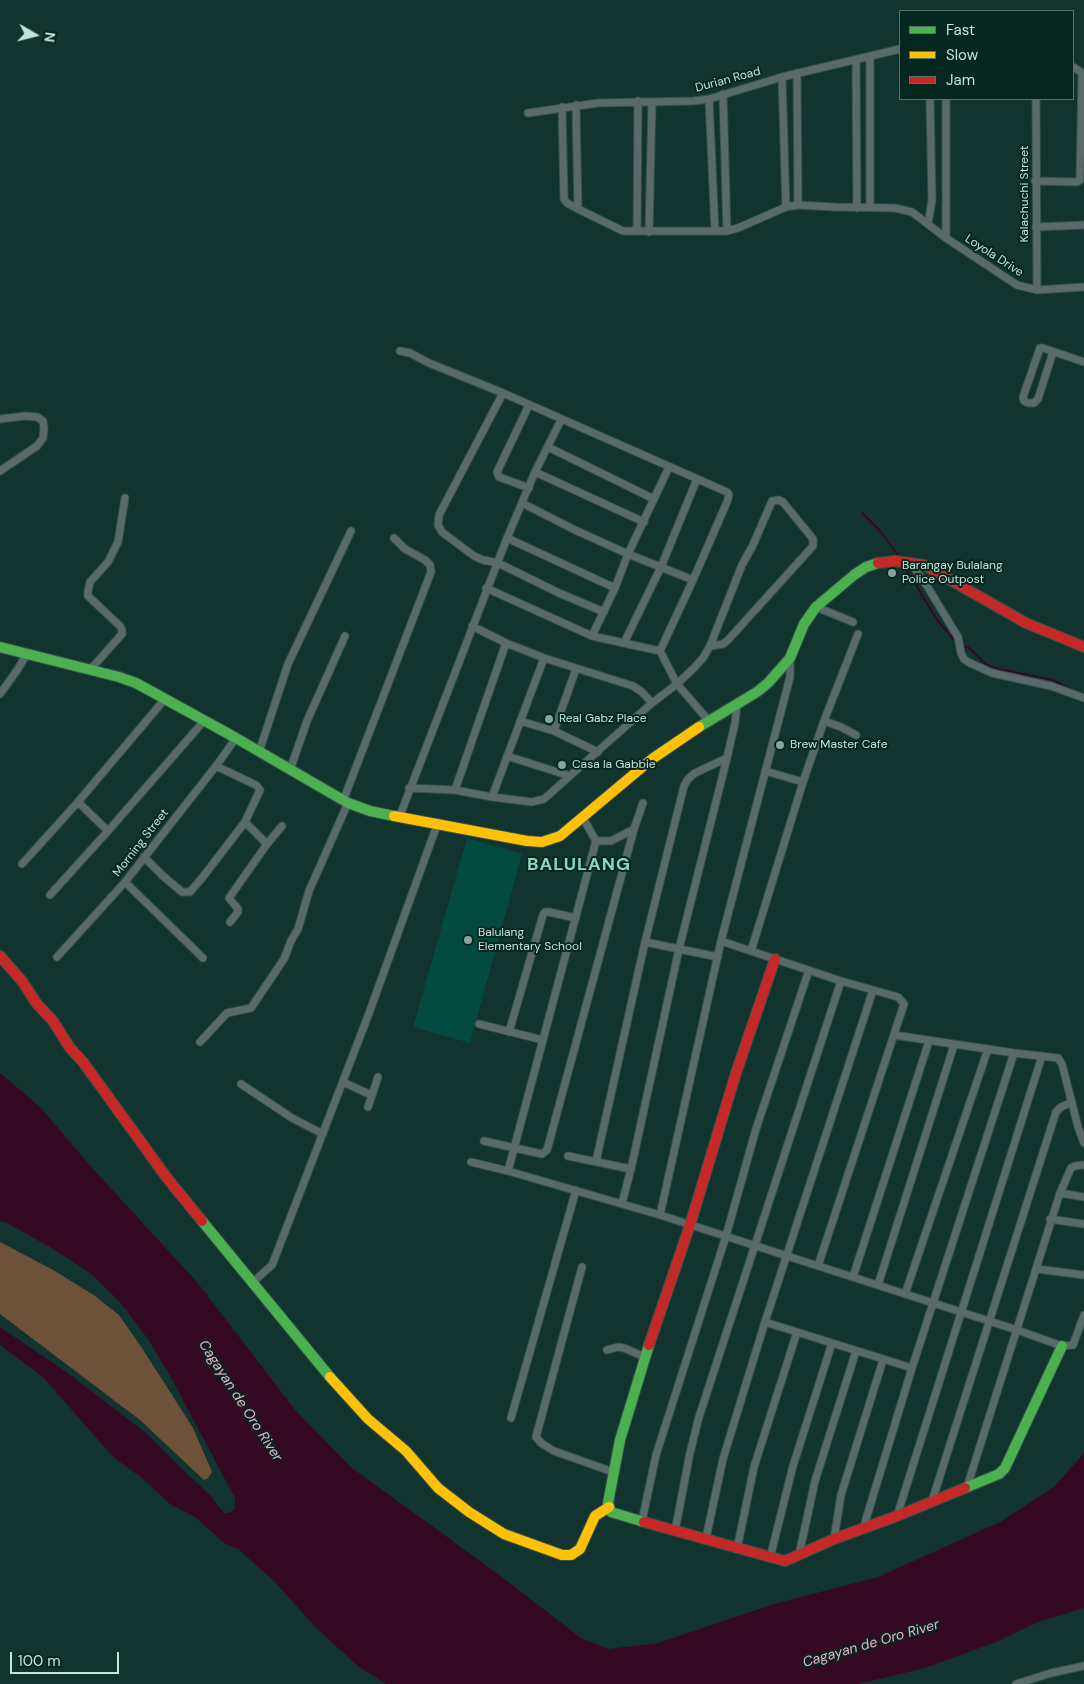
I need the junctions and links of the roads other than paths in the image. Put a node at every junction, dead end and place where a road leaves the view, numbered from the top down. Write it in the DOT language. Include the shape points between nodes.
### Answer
graph roads {
  1 [pos="899,49"];
  2 [pos="870,56"];
  3 [pos="856,60"];
  4 [pos="797,73"];
  5 [pos="1083,73"];
  6 [pos="782,77"];
  7 [pos="723,94"];
  8 [pos="709,99"];
  9 [pos="930,100"];
  10 [pos="946,100"];
  11 [pos="1036,100"];
  12 [pos="638,101"];
  13 [pos="652,102"];
  14 [pos="576,105"];
  15 [pos="562,107"];
  16 [pos="528,113"];
  17 [pos="1035,181"];
  18 [pos="798,205"];
  19 [pos="786,207"];
  20 [pos="870,207"];
  21 [pos="857,208"];
  22 [pos="578,209"];
  23 [pos="928,224"];
  24 [pos="1084,225"];
  25 [pos="1036,227"];
  26 [pos="637,231"];
  27 [pos="715,231"];
  28 [pos="727,231"];
  29 [pos="650,232"];
  30 [pos="946,238"];
  31 [pos="1084,287"];
  32 [pos="1037,290"];
  33 [pos="400,351"];
  34 [pos="1053,352"];
  35 [pos="1084,362"];
  36 [pos="503,393"];
  37 [pos="529,405"];
  38 [pos="0,419"];
  39 [pos="561,420"];
  40 [pos="548,447"];
  41 [pos="669,467"];
  42 [pos="0,471"];
  43 [pos="536,472"];
  44 [pos="697,479"];
  45 [pos="529,488"];
  46 [pos="125,498"];
  47 [pos="654,499"];
  48 [pos="522,502"];
  49 [pos="644,522"];
  50 [pos="351,531"];
  51 [pos="394,538"];
  52 [pos="507,538"];
  53 [pos="628,554"];
  54 [pos="910,562"];
  55 [pos="498,563"];
  56 [pos="660,566"];
  57 [pos="693,580"];
  58 [pos="486,588"];
  59 [pos="615,588"];
  60 [pos="816,607"];
  61 [pos="604,612"];
  62 [pos="853,622"];
  63 [pos="472,626"];
  64 [pos="858,634"];
  65 [pos="345,636"];
  66 [pos="592,636"];
  67 [pos="506,643"];
  68 [pos="624,643"];
  69 [pos="710,646"];
  70 [pos="0,647"];
  71 [pos="1084,647"];
  72 [pos="660,651"];
  73 [pos="26,655"];
  74 [pos="544,658"];
  75 [pos="790,658"];
  76 [pos="576,669"];
  77 [pos="90,670"];
  78 [pos="677,684"];
  79 [pos="0,694"];
  80 [pos="1084,698"];
  81 [pos="164,700"];
  82 [pos="652,703"];
  83 [pos="737,705"];
  84 [pos="520,721"];
  85 [pos="709,721"];
  86 [pos="824,721"];
  87 [pos="203,722"];
  88 [pos="554,731"];
  89 [pos="856,735"];
  90 [pos="236,738"];
  91 [pos="259,752"];
  92 [pos="598,752"];
  93 [pos="507,756"];
  94 [pos="727,758"];
  95 [pos="216,766"];
  96 [pos="290,770"];
  97 [pos="766,771"];
  98 [pos="570,776"];
  99 [pos="803,782"];
  100 [pos="409,788"];
  101 [pos="455,790"];
  102 [pos="492,797"];
  103 [pos="78,802"];
  104 [pos="345,802"];
  105 [pos="643,803"];
  106 [pos="399,818"];
  107 [pos="583,818"];
  108 [pos="245,822"];
  109 [pos="436,825"];
  110 [pos="282,826"];
  111 [pos="634,830"];
  112 [pos="108,832"];
  113 [pos="596,841"];
  114 [pos="268,844"];
  115 [pos="144,857"];
  116 [pos="22,864"];
  117 [pos="125,882"];
  118 [pos="50,895"];
  119 [pos="576,918"];
  120 [pos="230,922"];
  121 [pos="721,941"];
  122 [pos="645,942"];
  123 [pos="679,949"];
  124 [pos="752,951"];
  125 [pos="0,956"];
  126 [pos="57,957"];
  127 [pos="718,957"];
  128 [pos="203,958"];
  129 [pos="775,959"];
  130 [pos="809,970"];
  131 [pos="841,981"];
  132 [pos="873,990"];
  133 [pos="479,1024"];
  134 [pos="509,1032"];
  135 [pos="894,1035"];
  136 [pos="542,1040"];
  137 [pos="929,1041"];
  138 [pos="200,1042"];
  139 [pos="954,1045"];
  140 [pos="988,1049"];
  141 [pos="1014,1054"];
  142 [pos="1042,1056"];
  143 [pos="378,1076"];
  144 [pos="343,1082"];
  145 [pos="241,1084"];
  146 [pos="371,1094"];
  147 [pos="1072,1102"];
  148 [pos="368,1107"];
  149 [pos="323,1134"];
  150 [pos="484,1141"];
  151 [pos="1084,1143"];
  152 [pos="513,1147"];
  153 [pos="568,1156"];
  154 [pos="471,1162"];
  155 [pos="598,1162"];
  156 [pos="1084,1165"];
  157 [pos="631,1169"];
  158 [pos="508,1171"];
  159 [pos="576,1190"];
  160 [pos="1060,1193"];
  161 [pos="1084,1197"];
  162 [pos="622,1203"];
  163 [pos="660,1215"];
  164 [pos="1050,1220"];
  165 [pos="1084,1224"];
  166 [pos="690,1225"];
  167 [pos="726,1236"];
  168 [pos="754,1245"];
  169 [pos="787,1256"];
  170 [pos="818,1266"];
  171 [pos="582,1267"];
  172 [pos="1037,1269"];
  173 [pos="1084,1275"];
  174 [pos="853,1277"];
  175 [pos="252,1283"];
  176 [pos="878,1285"];
  177 [pos="905,1294"];
  178 [pos="934,1303"];
  179 [pos="962,1312"];
  180 [pos="1084,1315"];
  181 [pos="990,1321"];
  182 [pos="765,1322"];
  183 [pos="1017,1330"];
  184 [pos="797,1332"];
  185 [pos="832,1343"];
  186 [pos="1062,1346"];
  187 [pos="607,1350"];
  188 [pos="856,1351"];
  189 [pos="646,1358"];
  190 [pos="883,1360"];
  191 [pos="912,1368"];
  192 [pos="511,1418"];
  193 [pos="613,1472"];
  194 [pos="967,1487"];
  195 [pos="932,1502"];
  196 [pos="609,1507"];
  197 [pos="897,1516"];
  198 [pos="642,1521"];
  199 [pos="863,1528"];
  200 [pos="675,1530"];
  201 [pos="706,1538"];
  202 [pos="834,1540"];
  203 [pos="737,1549"];
  204 [pos="799,1555"];
  205 [pos="770,1558"];
  206 [pos="1084,1666"];
  207 [pos="1016,1684"];
  1 -- 2 [label="street, Durian Road"];
  2 -- 3 [label="street, Durian Road"];
  2 -- 20 [label="street"];
  3 -- 4 [label="street, Durian Road"];
  3 -- 21 [label="street"];
  4 -- 6 [label="street, Durian Road"];
  4 -- 18 [label="street"];
  5 -- 17 [label="street" via="1080,180"];
  6 -- 7 [label="street, Durian Road"];
  6 -- 19 [label="street"];
  7 -- 8 [label="street, Durian Road"];
  7 -- 28 [label="street"];
  8 -- 13 [label="street, Durian Road"];
  8 -- 27 [label="street"];
  9 -- 23 [label="street" via="932,200"];
  10 -- 30 [label="street"];
  11 -- 17 [label="street, Kalachuchi Street"];
  12 -- 13 [label="street, Durian Road"];
  12 -- 14 [label="street, Durian Road"];
  12 -- 26 [label="street"];
  13 -- 29 [label="street"];
  14 -- 15 [label="street, Durian Road"];
  14 -- 22 [label="street"];
  15 -- 16 [label="street, Durian Road"];
  15 -- 22 [label="street" via="564,199"];
  17 -- 25 [label="street, Kalachuchi Street"];
  18 -- 19 [label="street, Loyola Drive"];
  18 -- 21 [label="street, Loyola Drive"];
  19 -- 28 [label="street, Loyola Drive"];
  20 -- 21 [label="street, Loyola Drive"];
  20 -- 23 [label="street, Loyola Drive" via="904,209"];
  22 -- 26 [label="street, Loyola Drive" via="623,231"];
  23 -- 30 [label="street, Loyola Drive"];
  24 -- 25 [label="street"];
  25 -- 32 [label="street, Kalachuchi Street"];
  26 -- 29 [label="street, Loyola Drive"];
  27 -- 28 [label="street, Loyola Drive"];
  27 -- 29 [label="street, Loyola Drive"];
  30 -- 32 [label="street, Loyola Drive" via="1017,285"];
  31 -- 32 [label="street, Loyola Drive"];
  33 -- 36 [label="street"];
  34 -- 34 [label="street" via="1038,399 1028,404 1023,398 1038,350 1043,348"];
  34 -- 35 [label="street"];
  36 -- 37 [label="street"];
  36 -- 55 [label="street" via="439,515 438,525 442,532 469,553"];
  37 -- 39 [label="street"];
  37 -- 45 [label="street" via="497,472 499,477"];
  38 -- 42 [label="street" via="37,417 43,421 44,429 43,438 37,446"];
  39 -- 40 [label="street"];
  39 -- 41 [label="street"];
  40 -- 43 [label="street"];
  40 -- 47 [label="street"];
  41 -- 44 [label="street"];
  41 -- 47 [label="street"];
  43 -- 45 [label="street"];
  43 -- 49 [label="street"];
  44 -- 56 [label="street"];
  44 -- 57 [label="street" via="729,495"];
  45 -- 48 [label="street"];
  46 -- 77 [label="street" via="118,542 108,562 90,582 88,591 88,596 120,626 122,634"];
  47 -- 49 [label="street"];
  48 -- 52 [label="street"];
  48 -- 53 [label="street"];
  49 -- 53 [label="street"];
  50 -- 91 [label="street" via="288,664"];
  51 -- 104 [label="street" via="405,549 425,560 430,565 430,572"];
  52 -- 55 [label="street"];
  52 -- 59 [label="street"];
  53 -- 56 [label="street"];
  53 -- 59 [label="street"];
  54 -- 60 [label="street" via="888,561 866,567"];
  54 -- 71 [label="street" via="924,565 1026,623"];
  54 -- 80 [label="street" via="927,586 964,659 992,673 1051,686"];
  55 -- 58 [label="street"];
  55 -- 61 [label="street"];
  56 -- 57 [label="street"];
  56 -- 68 [label="street"];
  57 -- 72 [label="street"];
  58 -- 63 [label="street"];
  58 -- 66 [label="street"];
  59 -- 61 [label="street"];
  60 -- 62 [label="street"];
  60 -- 75 [label="street" via="804,624"];
  61 -- 66 [label="street"];
  63 -- 67 [label="street"];
  63 -- 100 [label="street"];
  64 -- 86 [label="street"];
  65 -- 96 [label="street" via="307,721"];
  66 -- 68 [label="street"];
  67 -- 74 [label="street"];
  67 -- 101 [label="street"];
  68 -- 72 [label="street"];
  69 -- 69 [label="street" via="772,501 779,500 813,539 813,546 728,640"];
  69 -- 78 [label="street"];
  70 -- 73 [label="street"];
  72 -- 78 [label="street"];
  73 -- 77 [label="street"];
  73 -- 79 [label="street"];
  74 -- 76 [label="street"];
  74 -- 84 [label="street"];
  75 -- 83 [label="street" via="768,683"];
  75 -- 97 [label="street" via="790,677"];
  76 -- 82 [label="street" via="633,686"];
  76 -- 88 [label="street"];
  77 -- 81 [label="street" via="136,683"];
  78 -- 82 [label="street"];
  78 -- 85 [label="street"];
  81 -- 87 [label="street"];
  81 -- 103 [label="street"];
  82 -- 92 [label="street"];
  83 -- 85 [label="street"];
  83 -- 94 [label="street"];
  84 -- 88 [label="street"];
  84 -- 93 [label="street"];
  85 -- 107 [label="street" via="652,759"];
  86 -- 89 [label="street"];
  86 -- 99 [label="street"];
  87 -- 90 [label="street"];
  87 -- 112 [label="street"];
  88 -- 92 [label="street"];
  90 -- 91 [label="street"];
  90 -- 95 [label="street, Morning Street"];
  91 -- 96 [label="street"];
  92 -- 98 [label="street"];
  93 -- 98 [label="street"];
  93 -- 102 [label="street"];
  94 -- 122 [label="street" via="695,773 684,786"];
  94 -- 123 [label="street"];
  95 -- 108 [label="street" via="260,790"];
  95 -- 115 [label="street, Morning Street"];
  96 -- 104 [label="street"];
  97 -- 99 [label="street"];
  97 -- 121 [label="street"];
  98 -- 102 [label="street" via="538,802"];
  99 -- 124 [label="street"];
  100 -- 101 [label="street"];
  100 -- 106 [label="street"];
  101 -- 102 [label="street"];
  103 -- 112 [label="street"];
  103 -- 116 [label="street"];
  104 -- 106 [label="street"];
  104 -- 138 [label="street" via="284,959 251,1008 227,1013"];
  105 -- 111 [label="street"];
  106 -- 109 [label="street"];
  107 -- 109 [label="street" via="560,836 542,842"];
  107 -- 113 [label="street"];
  108 -- 114 [label="street"];
  108 -- 115 [label="street" via="190,892 178,889"];
  109 -- 144 [label="street"];
  110 -- 114 [label="street"];
  111 -- 113 [label="street" via="611,841"];
  111 -- 152 [label="street" via="547,1150 542,1154"];
  112 -- 118 [label="street"];
  113 -- 119 [label="street"];
  114 -- 120 [label="street" via="229,898 238,908"];
  115 -- 117 [label="street, Morning Street"];
  117 -- 126 [label="street, Morning Street"];
  117 -- 128 [label="street"];
  119 -- 134 [label="street" via="549,912 543,915"];
  119 -- 136 [label="street"];
  121 -- 124 [label="street"];
  121 -- 127 [label="street"];
  122 -- 123 [label="street"];
  122 -- 155 [label="street"];
  123 -- 127 [label="street"];
  123 -- 157 [label="street"];
  124 -- 129 [label="street"];
  125 -- 175 [label="street" via="53,1020 70,1048 167,1178"];
  127 -- 163 [label="street"];
  129 -- 130 [label="street"];
  129 -- 166 [label="street"];
  130 -- 131 [label="street"];
  130 -- 167 [label="street" via="756,1129"];
  131 -- 132 [label="street"];
  131 -- 168 [label="street"];
  132 -- 135 [label="street" via="898,997 904,1004"];
  132 -- 169 [label="street"];
  133 -- 134 [label="street"];
  134 -- 136 [label="street"];
  135 -- 137 [label="street"];
  135 -- 170 [label="street"];
  136 -- 152 [label="street"];
  137 -- 139 [label="street"];
  137 -- 174 [label="street"];
  139 -- 140 [label="street"];
  139 -- 176 [label="street"];
  140 -- 141 [label="street"];
  140 -- 177 [label="street"];
  141 -- 142 [label="street"];
  141 -- 178 [label="street"];
  142 -- 147 [label="street" via="1060,1060"];
  142 -- 179 [label="street"];
  143 -- 146 [label="street"];
  144 -- 146 [label="street"];
  144 -- 149 [label="street"];
  145 -- 149 [label="street"];
  146 -- 148 [label="street"];
  147 -- 151 [label="street"];
  147 -- 181 [label="street" via="1056,1112"];
  149 -- 175 [label="street" via="272,1265"];
  150 -- 152 [label="street"];
  152 -- 158 [label="street"];
  153 -- 155 [label="street"];
  154 -- 158 [label="street"];
  155 -- 157 [label="street"];
  156 -- 160 [label="street" via="1071,1168"];
  157 -- 162 [label="street"];
  158 -- 159 [label="street"];
  159 -- 162 [label="street"];
  159 -- 192 [label="street"];
  160 -- 161 [label="street"];
  160 -- 164 [label="street"];
  162 -- 163 [label="street"];
  163 -- 166 [label="street"];
  164 -- 165 [label="street"];
  164 -- 172 [label="street"];
  166 -- 167 [label="street"];
  166 -- 189 [label="street"];
  167 -- 168 [label="street"];
  167 -- 198 [label="street" via="656,1455"];
  168 -- 169 [label="street"];
  168 -- 200 [label="street" via="699,1417"];
  169 -- 170 [label="street"];
  169 -- 182 [label="street"];
  170 -- 174 [label="street"];
  171 -- 193 [label="street" via="536,1437 554,1451"];
  172 -- 173 [label="street"];
  172 -- 183 [label="street"];
  174 -- 176 [label="street"];
  175 -- 196 [label="street" via="368,1419 406,1451 438,1488 504,1534 550,1552 571,1555 580,1549 595,1516"];
  176 -- 177 [label="street"];
  177 -- 178 [label="street"];
  178 -- 179 [label="street"];
  178 -- 191 [label="street"];
  179 -- 181 [label="street"];
  179 -- 197 [label="street"];
  180 -- 186 [label="street" via="1073,1345"];
  181 -- 183 [label="street"];
  181 -- 195 [label="street"];
  182 -- 184 [label="street"];
  182 -- 201 [label="street" via="723,1459"];
  183 -- 186 [label="street"];
  183 -- 194 [label="street"];
  184 -- 185 [label="street"];
  184 -- 203 [label="street" via="754,1467"];
  185 -- 188 [label="street"];
  185 -- 205 [label="street" via="793,1466"];
  186 -- 194 [label="street" via="1005,1468 999,1474"];
  187 -- 189 [label="street" via="624,1348"];
  188 -- 190 [label="street"];
  188 -- 204 [label="street" via="815,1481"];
  189 -- 193 [label="street"];
  190 -- 191 [label="street"];
  190 -- 202 [label="street" via="841,1495"];
  191 -- 199 [label="street"];
  193 -- 196 [label="street"];
  194 -- 195 [label="street"];
  195 -- 197 [label="street"];
  196 -- 198 [label="street" via="611,1512"];
  197 -- 199 [label="street"];
  198 -- 200 [label="street"];
  199 -- 202 [label="street"];
  200 -- 201 [label="street"];
  201 -- 203 [label="street"];
  202 -- 204 [label="street"];
  203 -- 205 [label="street"];
  204 -- 205 [label="street" via="785,1560"];
  206 -- 207 [label="street"];
}
